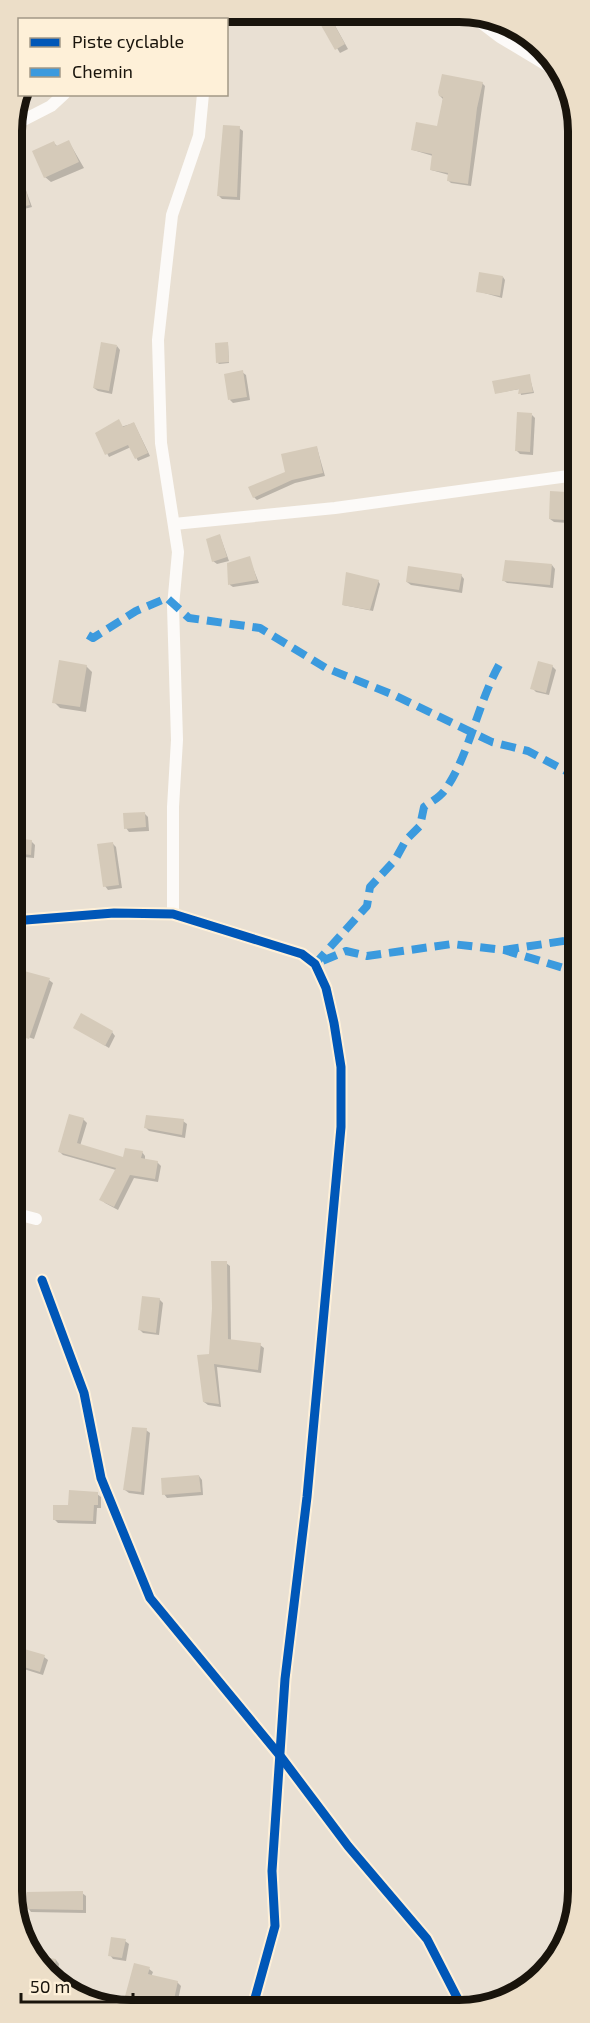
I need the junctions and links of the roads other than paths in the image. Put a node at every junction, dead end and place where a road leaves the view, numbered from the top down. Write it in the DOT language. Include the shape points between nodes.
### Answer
graph roads {
  1 [pos="499,31"];
  2 [pos="533,52"];
  3 [pos="62,96"];
  4 [pos="203,96"];
  5 [pos="23,120"];
  6 [pos="568,476"];
  7 [pos="174,524"];
  8 [pos="173,914"];
  9 [pos="23,920"];
  10 [pos="22,1216"];
  11 [pos="36,1219"];
  12 [pos="42,1280"];
  13 [pos="281,1757"];
  14 [pos="254,2000"];
  15 [pos="458,2000"];
  1 -- 2 [label="highway"];
  3 -- 5 [label="street"];
  4 -- 7 [label="street" via="199,136 172,215 158,340 161,443"];
  6 -- 7 [label="street" via="335,508"];
  7 -- 8 [label="street" via="178,552 173,606 177,740"];
  8 -- 9 [label="street" via="114,913"];
  8 -- 13 [label="street" via="285,947 315,964 326,988 341,1067 341,1127 308,1497 285,1679"];
  10 -- 11 [label="street"];
  12 -- 13 [label="street" via="84,1393 101,1479 150,1598"];
  13 -- 14 [label="street" via="272,1871 274,1926"];
  13 -- 15 [label="street" via="348,1846 427,1939"];
}
